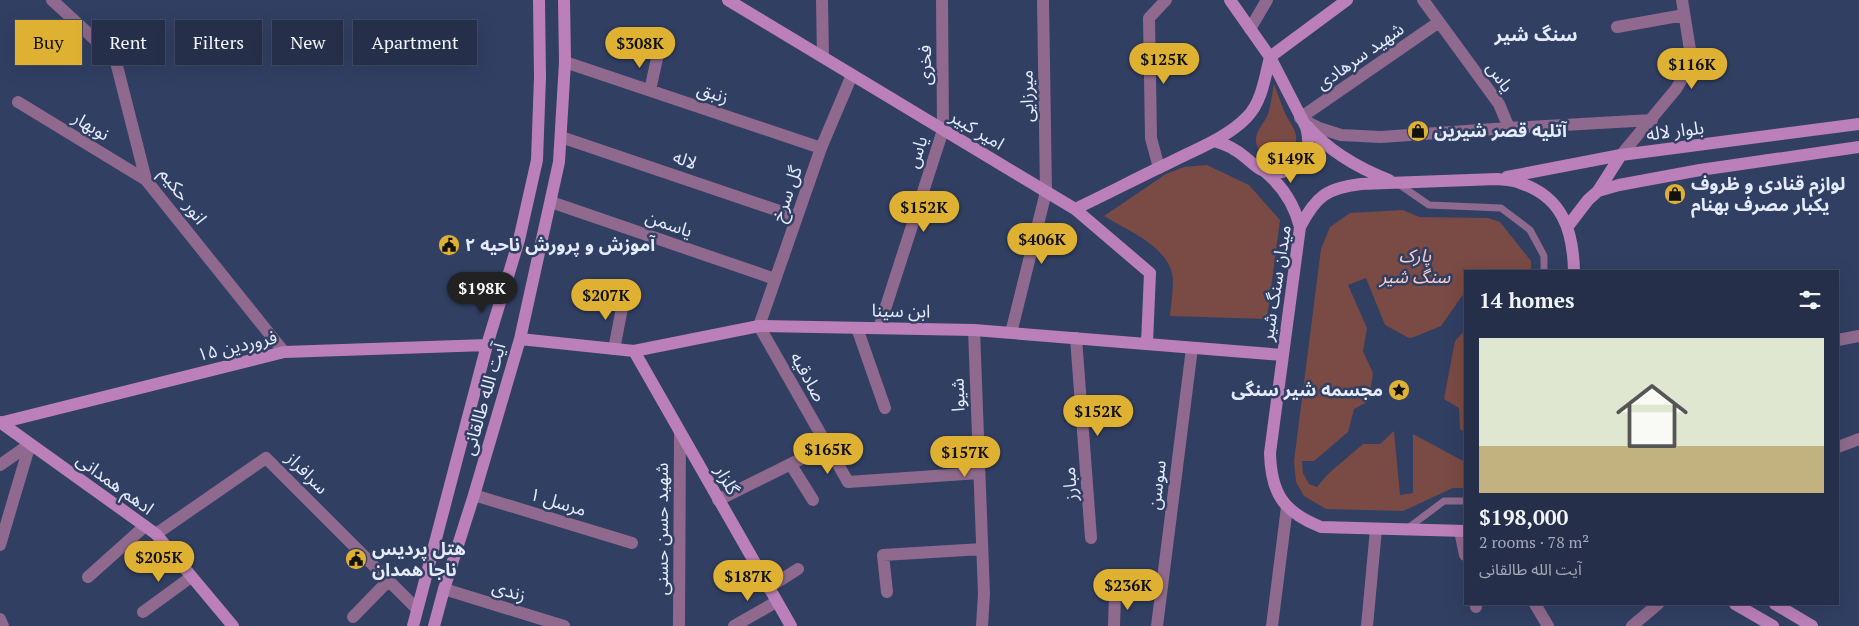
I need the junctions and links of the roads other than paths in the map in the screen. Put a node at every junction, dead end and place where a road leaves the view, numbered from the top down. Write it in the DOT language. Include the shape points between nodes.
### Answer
graph roads {
  1 [pos="52,0"];
  2 [pos="539,0"];
  3 [pos="564,0"];
  4 [pos="728,0"];
  5 [pos="822,0"];
  6 [pos="942,0"];
  7 [pos="1043,0"];
  8 [pos="1166,0"];
  9 [pos="1230,0"];
  10 [pos="1267,0"];
  11 [pos="1347,0"];
  12 [pos="1423,0"];
  13 [pos="1682,0"];
  14 [pos="1684,15"];
  15 [pos="1439,22"];
  16 [pos="1617,27"];
  17 [pos="1250,29"];
  18 [pos="658,54"];
  19 [pos="823,57"];
  20 [pos="1270,57"];
  21 [pos="565,62"];
  22 [pos="852,75"];
  23 [pos="650,90"];
  24 [pos="18,102"];
  25 [pos="1300,118"];
  26 [pos="1652,120"];
  27 [pos="1859,124"];
  28 [pos="1509,128"];
  29 [pos="943,130"];
  30 [pos="561,137"];
  31 [pos="1214,141"];
  32 [pos="1859,147"];
  33 [pos="821,148"];
  34 [pos="1621,155"];
  35 [pos="1159,168"];
  36 [pos="1261,169"];
  37 [pos="1497,179"];
  38 [pos="146,180"];
  39 [pos="1396,182"];
  40 [pos="1046,192"];
  41 [pos="1598,192"];
  42 [pos="551,202"];
  43 [pos="1075,209"];
  44 [pos="797,217"];
  45 [pos="1300,226"];
  46 [pos="1568,226"];
  47 [pos="1544,270"];
  48 [pos="1574,270"];
  49 [pos="775,279"];
  50 [pos="624,298"];
  51 [pos="759,326"];
  52 [pos="857,328"];
  53 [pos="879,328"];
  54 [pos="974,330"];
  55 [pos="1011,333"];
  56 [pos="1859,336"];
  57 [pos="1076,338"];
  58 [pos="520,339"];
  59 [pos="1839,340"];
  60 [pos="486,344"];
  61 [pos="1147,344"];
  62 [pos="1192,348"];
  63 [pos="614,349"];
  64 [pos="634,351"];
  65 [pos="284,352"];
  66 [pos="1283,355"];
  67 [pos="885,408"];
  68 [pos="0,422"];
  69 [pos="680,433"];
  70 [pos="1859,439"];
  71 [pos="30,444"];
  72 [pos="827,446"];
  73 [pos="1839,447"];
  74 [pos="0,465"];
  75 [pos="790,465"];
  76 [pos="979,473"];
  77 [pos="474,495"];
  78 [pos="718,500"];
  79 [pos="813,500"];
  80 [pos="1464,502"];
  81 [pos="1288,507"];
  82 [pos="145,526"];
  83 [pos="1376,529"];
  84 [pos="1406,530"];
  85 [pos="1462,531"];
  86 [pos="156,534"];
  87 [pos="1091,538"];
  88 [pos="632,543"];
  89 [pos="0,545"];
  90 [pos="1464,546"];
  91 [pos="982,549"];
  92 [pos="433,551"];
  93 [pos="454,556"];
  94 [pos="798,569"];
  95 [pos="88,577"];
  96 [pos="191,577"];
  97 [pos="388,580"];
  98 [pos="768,588"];
  99 [pos="444,589"];
  100 [pos="887,592"];
  101 [pos="1115,595"];
  102 [pos="776,602"];
  103 [pos="1537,605"];
  104 [pos="1657,605"];
  105 [pos="1737,605"];
  106 [pos="1777,605"];
  107 [pos="418,609"];
  108 [pos="143,612"];
  109 [pos="353,617"];
  110 [pos="0,619"];
  111 [pos="3,626"];
  112 [pos="233,626"];
  113 [pos="413,626"];
  114 [pos="434,626"];
  115 [pos="564,626"];
  116 [pos="679,626"];
  117 [pos="734,626"];
  118 [pos="791,626"];
  119 [pos="982,626"];
  120 [pos="1114,626"];
  121 [pos="1157,626"];
  122 [pos="1272,626"];
  123 [pos="1367,626"];
  124 [pos="1548,626"];
  125 [pos="1632,626"];
  126 [pos="1773,626"];
  127 [pos="1812,626"];
  1 -- 38 [label="street, انور حکیم" via="115,58"];
  2 -- 60 [label="main road, آیت الله طالقانی" via="537,160 520,240"];
  3 -- 21 [label="main road, آیت الله طالقانی"];
  4 -- 19 [label="main road, امیر کبیر"];
  5 -- 19 [label="street"];
  6 -- 29 [label="street, فخری"];
  7 -- 40 [label="street, میرزایی"];
  8 -- 35 [label="street" via="1149,18 1151,138"];
  9 -- 17 [label="main road"];
  10 -- 17 [label="street"];
  11 -- 20 [label="main road"];
  12 -- 15 [label="street, یاس"];
  13 -- 14 [label="street"];
  14 -- 16 [label="street"];
  14 -- 26 [label="street" via="1692,62"];
  15 -- 25 [label="street, شهید سرهادی"];
  15 -- 28 [label="street, یاس" via="1499,104"];
  17 -- 20 [label="main road"];
  18 -- 23 [label="street"];
  19 -- 22 [label="main road, امیر کبیر"];
  20 -- 25 [label="main road"];
  20 -- 31 [label="main road" via="1262,90 1248,117"];
  21 -- 23 [label="street, زنبق"];
  21 -- 30 [label="main road, آیت الله طالقانی"];
  22 -- 29 [label="main road, امیر کبیر"];
  22 -- 33 [label="street, گل سرخ"];
  23 -- 33 [label="street, زنبق"];
  24 -- 38 [label="street, نوبهار"];
  25 -- 28 [label="street" via="1341,135 1381,137"];
  25 -- 36 [label="main road" via="1309,136 1305,156 1299,164 1280,173"];
  25 -- 39 [label="main road" via="1336,152 1376,175"];
  26 -- 28 [label="street"];
  26 -- 34 [label="street"];
  27 -- 34 [label="main road, بلوار لاله"];
  29 -- 40 [label="main road, امیر کبیر"];
  29 -- 53 [label="street, یاس"];
  30 -- 42 [label="main road, آیت الله طالقانی"];
  30 -- 44 [label="street, لاله"];
  31 -- 35 [label="main road"];
  31 -- 36 [label="main road" via="1236,150"];
  32 -- 41 [label="main road" via="1700,170"];
  33 -- 44 [label="street, گل سرخ"];
  34 -- 37 [label="main road, بلوار لاله"];
  34 -- 41 [label="main road"];
  35 -- 43 [label="main road"];
  36 -- 45 [label="main road" via="1289,198"];
  37 -- 39 [label="main road, میدان سنگ شیر"];
  37 -- 46 [label="main road, میدان سنگ شیر" via="1520,182 1540,192 1556,207"];
  38 -- 65 [label="street, انور حکیم"];
  39 -- 45 [label="main road, میدان سنگ شیر" via="1341,186 1323,195 1309,209"];
  39 -- 47 [label="lane" via="1429,205 1501,208 1530,230 1544,256"];
  40 -- 43 [label="main road, امیر کبیر"];
  40 -- 55 [label="street, میرزایی"];
  41 -- 46 [label="main road"];
  42 -- 49 [label="street, یاسمن"];
  42 -- 58 [label="main road, آیت الله طالقانی"];
  43 -- 61 [label="main road, امیر کبیر" via="1150,272"];
  44 -- 49 [label="street, گل سرخ"];
  45 -- 66 [label="main road, میدان سنگ شیر"];
  46 -- 48 [label="main road, میدان سنگ شیر"];
  49 -- 51 [label="street, گل سرخ"];
  50 -- 63 [label="street"];
  51 -- 52 [label="main road, ابن سینا"];
  51 -- 64 [label="main road, ابن سینا"];
  51 -- 72 [label="street, صادقیه"];
  52 -- 53 [label="main road, ابن سینا"];
  52 -- 67 [label="street"];
  53 -- 54 [label="main road, ابن سینا"];
  54 -- 55 [label="main road, ابن سینا"];
  54 -- 76 [label="street, شیوا"];
  55 -- 57 [label="main road, ابن سینا"];
  56 -- 59 [label="street"];
  57 -- 61 [label="main road, ابن سینا"];
  57 -- 87 [label="street, مبارز"];
  58 -- 63 [label="main road, ابن سینا"];
  58 -- 77 [label="main road, آیت الله طالقانی"];
  60 -- 65 [label="main road, ۱۵ فروردین"];
  60 -- 92 [label="main road, آیت الله طالقانی"];
  61 -- 62 [label="main road, ابن سینا"];
  62 -- 66 [label="main road, ابن سینا"];
  62 -- 121 [label="street, سوسن"];
  63 -- 64 [label="main road, ابن سینا"];
  64 -- 69 [label="main road, گلزار"];
  65 -- 68 [label="main road, ۱۵ فروردین"];
  66 -- 81 [label="main road, میدان سنگ شیر" via="1270,472 1276,491"];
  68 -- 71 [label="main road, ادهم همدانی"];
  69 -- 78 [label="main road, گلزار"];
  69 -- 116 [label="street, شهید حسن حسنی"];
  70 -- 73 [label="street"];
  71 -- 74 [label="street"];
  71 -- 82 [label="main road, ادهم همدانی"];
  71 -- 89 [label="street"];
  72 -- 75 [label="street"];
  72 -- 76 [label="street, صادقیه" via="848,482"];
  75 -- 78 [label="street"];
  75 -- 79 [label="street"];
  76 -- 91 [label="street, شیوا"];
  77 -- 88 [label="street, مرسل ۱"];
  77 -- 93 [label="main road, آیت الله طالقانی"];
  78 -- 98 [label="main road, گلزار"];
  80 -- 84 [label="lane" via="1444,501"];
  81 -- 83 [label="main road, میدان سنگ شیر" via="1303,520 1321,527"];
  81 -- 122 [label="street"];
  82 -- 86 [label="main road, ادهم همدانی"];
  82 -- 95 [label="street"];
  83 -- 84 [label="main road, میدان سنگ شیر"];
  83 -- 123 [label="street"];
  84 -- 85 [label="main road, میدان سنگ شیر"];
  85 -- 90 [label="street"];
  86 -- 96 [label="main road, ادهم همدانی"];
  86 -- 97 [label="street, سرافراز" via="266,458"];
  91 -- 100 [label="street" via="883,556"];
  91 -- 119 [label="street, شیوا"];
  92 -- 93 [label="main road"];
  92 -- 107 [label="main road, آیت الله طالقانی"];
  93 -- 99 [label="main road, آیت الله طالقانی"];
  94 -- 98 [label="street"];
  96 -- 108 [label="street"];
  96 -- 112 [label="main road, ادهم همدانی"];
  97 -- 107 [label="street, سرافراز"];
  97 -- 109 [label="street"];
  98 -- 102 [label="main road, گلزار"];
  99 -- 114 [label="main road, آیت الله طالقانی"];
  99 -- 115 [label="street, زندی"];
  101 -- 120 [label="street"];
  102 -- 117 [label="street"];
  102 -- 118 [label="main road, گلزار"];
  103 -- 124 [label="street"];
  104 -- 125 [label="street"];
  105 -- 126 [label="main road"];
  106 -- 127 [label="main road"];
  107 -- 113 [label="main road, آیت الله طالقانی"];
  110 -- 111 [label="street"];
}
